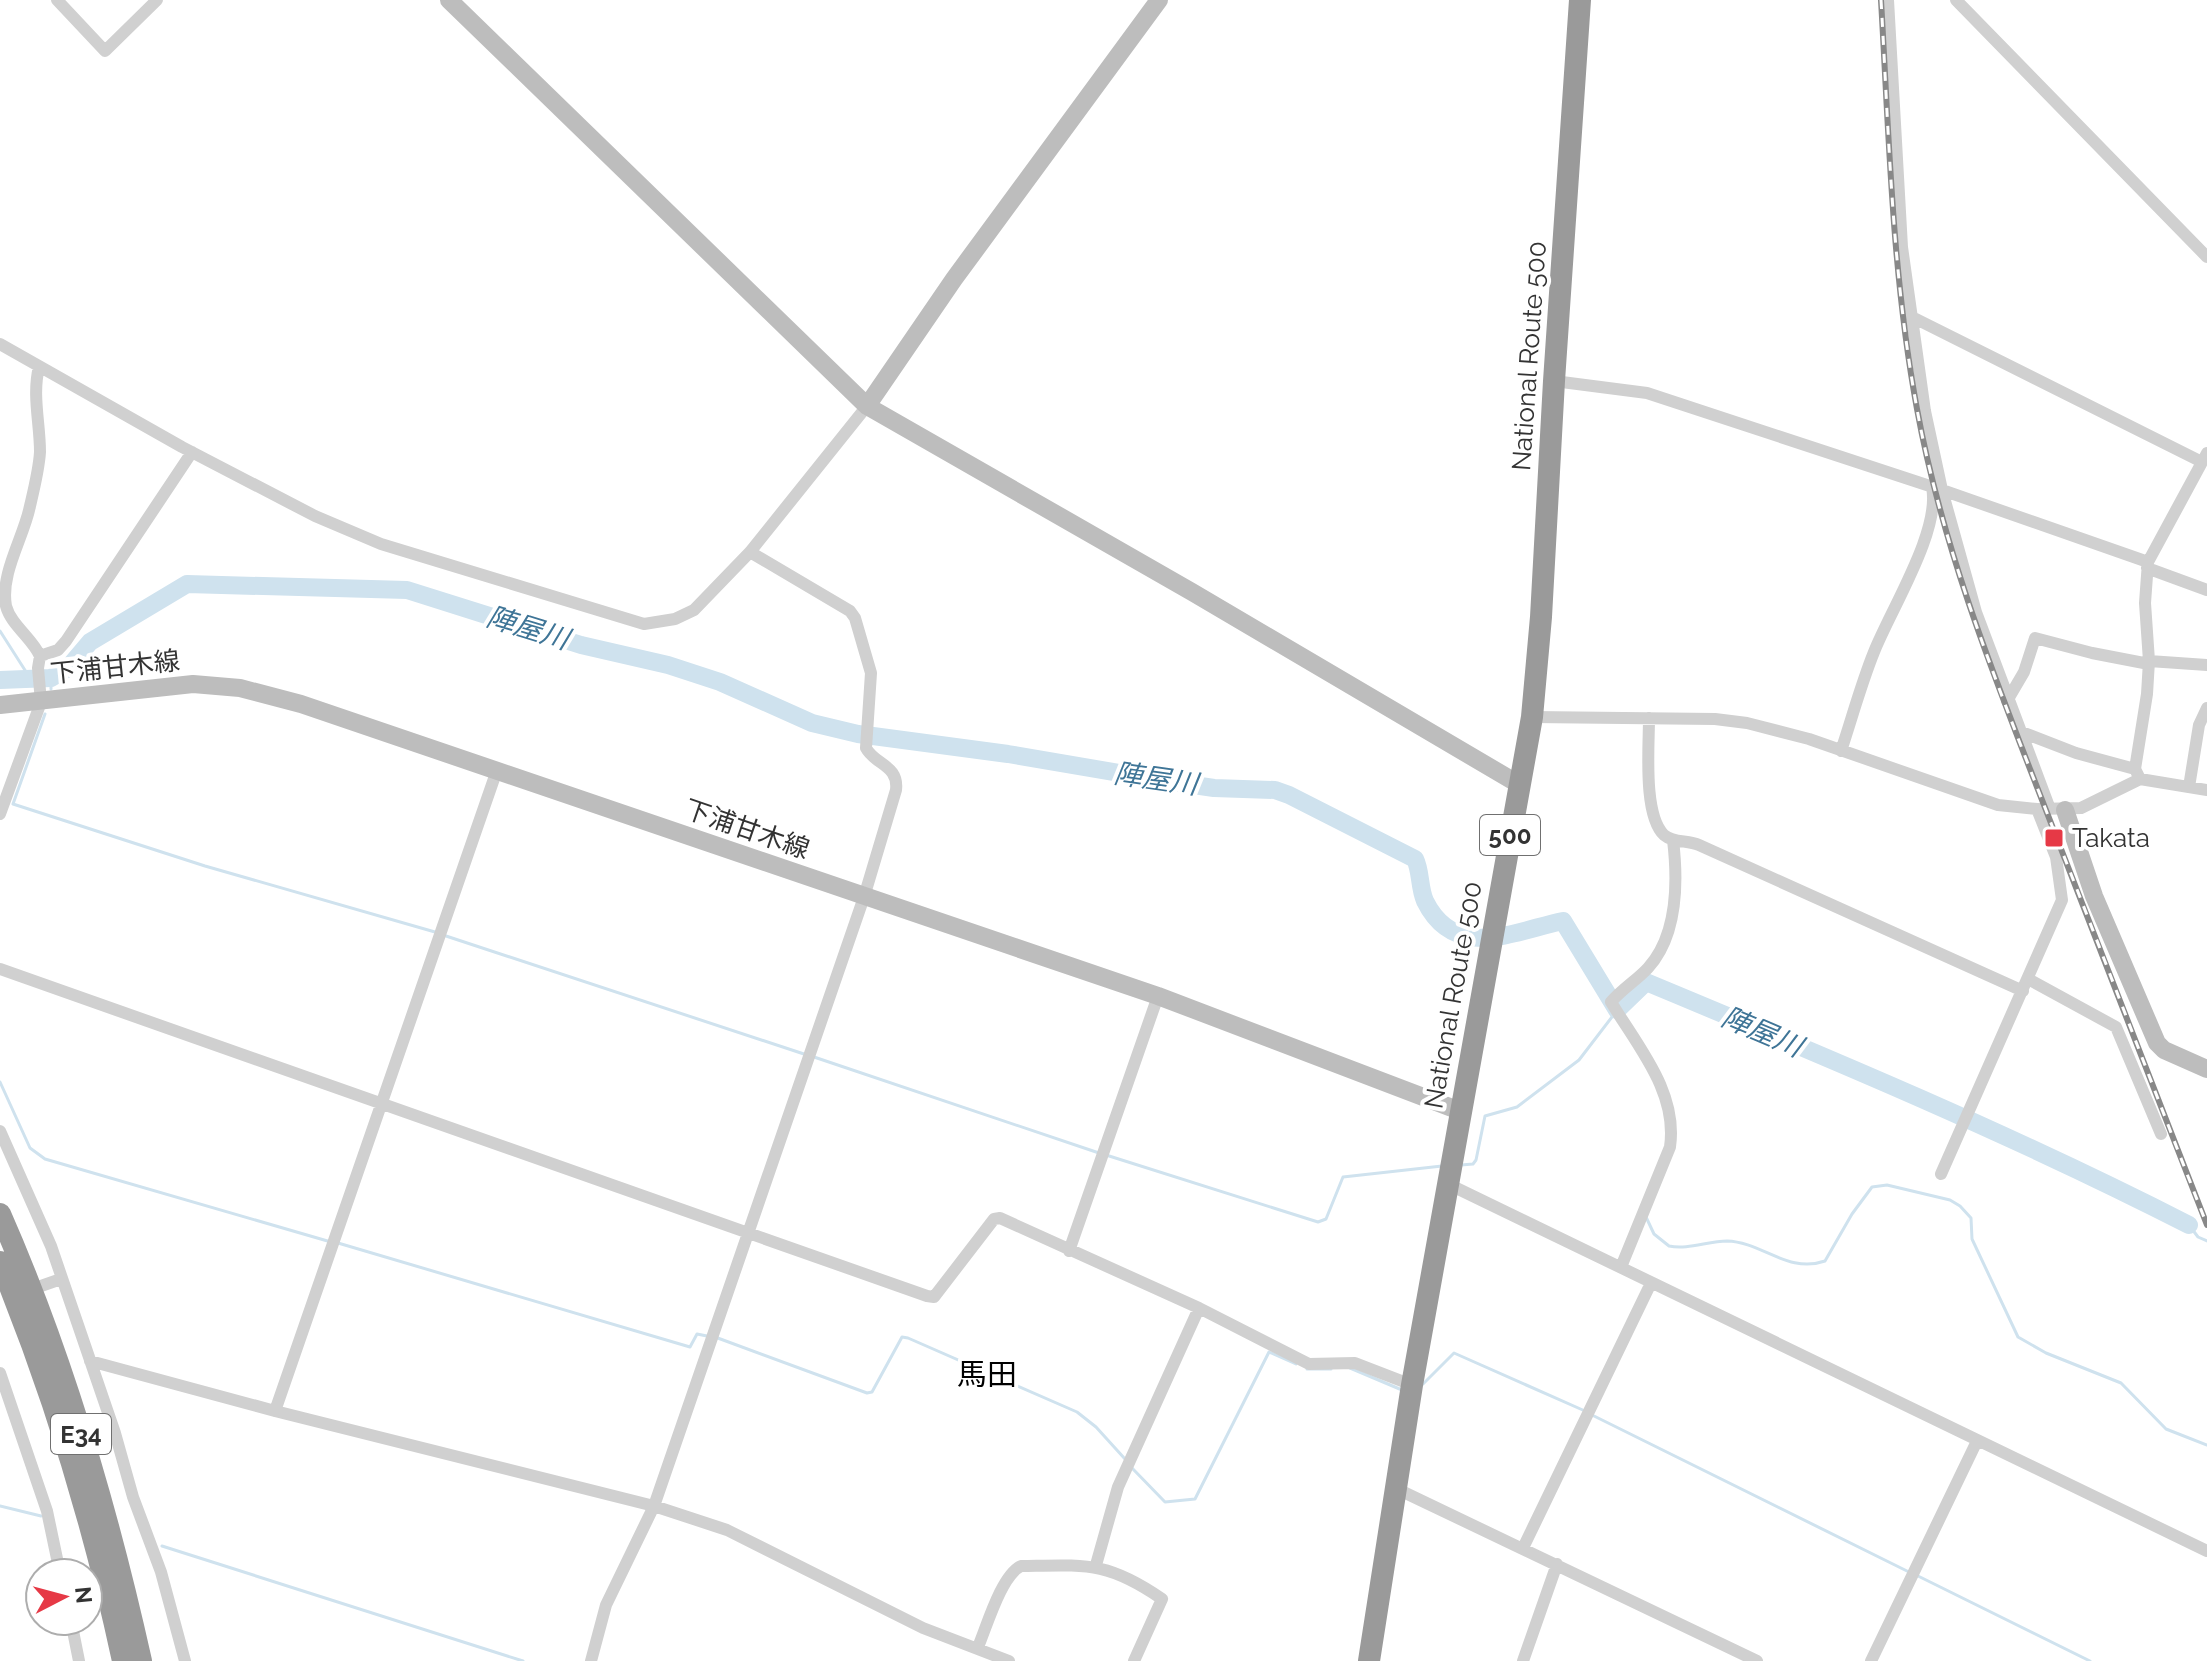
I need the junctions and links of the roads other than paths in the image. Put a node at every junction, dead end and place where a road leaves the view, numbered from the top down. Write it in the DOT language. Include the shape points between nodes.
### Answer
graph roads {
  1 [pos="57,0"];
  2 [pos="157,0"];
  3 [pos="449,0"];
  4 [pos="1159,0"];
  5 [pos="1580,0"];
  6 [pos="1888,0"];
  7 [pos="1956,0"];
  8 [pos="2207,257"];
  9 [pos="1910,316"];
  10 [pos="0,344"];
  11 [pos="39,367"];
  12 [pos="1554,381"];
  13 [pos="867,406"];
  14 [pos="192,452"];
  15 [pos="2205,457"];
  16 [pos="1937,489"];
  17 [pos="750,552"];
  18 [pos="2147,565"];
  19 [pos="2207,590"];
  20 [pos="39,662"];
  21 [pos="2149,662"];
  22 [pos="2207,665"];
  23 [pos="41,698"];
  24 [pos="2007,701"];
  25 [pos="0,705"];
  26 [pos="2207,708"];
  27 [pos="1532,717"];
  28 [pos="1649,718"];
  29 [pos="2019,731"];
  30 [pos="1841,751"];
  31 [pos="497,770"];
  32 [pos="2138,774"];
  33 [pos="1520,785"];
  34 [pos="2189,787"];
  35 [pos="2207,790"];
  36 [pos="2051,810"];
  37 [pos="0,814"];
  38 [pos="1673,840"];
  39 [pos="864,897"];
  40 [pos="0,969"];
  41 [pos="2026,985"];
  42 [pos="1158,996"];
  43 [pos="2207,1069"];
  44 [pos="381,1105"];
  45 [pos="1460,1111"];
  46 [pos="0,1131"];
  47 [pos="2161,1134"];
  48 [pos="1941,1174"];
  49 [pos="1448,1184"];
  50 [pos="0,1214"];
  51 [pos="749,1233"];
  52 [pos="1069,1251"];
  53 [pos="0,1262"];
  54 [pos="1621,1267"];
  55 [pos="61,1279"];
  56 [pos="1651,1283"];
  57 [pos="41,1286"];
  58 [pos="1199,1308"];
  59 [pos="90,1361"];
  60 [pos="0,1373"];
  61 [pos="1412,1385"];
  62 [pos="275,1411"];
  63 [pos="1977,1441"];
  64 [pos="1395,1488"];
  65 [pos="654,1506"];
  66 [pos="1523,1548"];
  67 [pos="2207,1551"];
  68 [pos="57,1557"];
  69 [pos="1557,1564"];
  70 [pos="1096,1565"];
  71 [pos="74,1637"];
  72 [pos="978,1647"];
  73 [pos="1738,1657"];
  74 [pos="79,1661"];
  75 [pos="123,1661"];
  76 [pos="141,1661"];
  77 [pos="185,1661"];
  78 [pos="591,1661"];
  79 [pos="1009,1661"];
  80 [pos="1134,1661"];
  81 [pos="1369,1661"];
  82 [pos="1523,1661"];
  83 [pos="1757,1661"];
  84 [pos="1871,1661"];
  1 -- 2 [label="street" via="105,51"];
  3 -- 13 [label="street"];
  4 -- 13 [label="street"];
  5 -- 12 [label="highway, National Route 500 / 500"];
  6 -- 9 [label="street"];
  7 -- 8 [label="street"];
  9 -- 15 [label="street"];
  9 -- 16 [label="street"];
  10 -- 11 [label="street"];
  11 -- 14 [label="street"];
  11 -- 20 [label="street" via="40,453 30,510 4,594 11,617"];
  12 -- 16 [label="street" via="1647,393"];
  12 -- 27 [label="highway, National Route 500 / 500"];
  13 -- 17 [label="street"];
  13 -- 33 [label="street"];
  14 -- 17 [label="street" via="359,536 644,624 694,610"];
  14 -- 20 [label="street" via="66,641"];
  15 -- 18 [label="street"];
  16 -- 18 [label="street"];
  16 -- 24 [label="street"];
  16 -- 30 [label="street" via="1928,531 1873,654"];
  17 -- 39 [label="street" via="855,618 871,673 866,748 891,768 897,783"];
  18 -- 19 [label="street"];
  18 -- 21 [label="street"];
  20 -- 23 [label="street"];
  21 -- 22 [label="street"];
  21 -- 24 [label="street" via="2035,638"];
  21 -- 32 [label="street"];
  23 -- 25 [label="street, 下浦甘木線"];
  23 -- 31 [label="street, 下浦甘木線" via="193,684 240,688"];
  23 -- 37 [label="street"];
  24 -- 29 [label="street"];
  26 -- 34 [label="street" via="2199,725"];
  27 -- 28 [label="street"];
  27 -- 33 [label="highway, National Route 500 / 500"];
  28 -- 30 [label="street" via="1747,723"];
  28 -- 38 [label="street" via="1652,812 1663,834"];
  29 -- 32 [label="street"];
  29 -- 36 [label="street"];
  30 -- 36 [label="street" via="1998,805"];
  31 -- 39 [label="street, 下浦甘木線"];
  31 -- 44 [label="street"];
  32 -- 34 [label="street"];
  32 -- 36 [label="street" via="2102,800"];
  33 -- 45 [label="highway, National Route 500 / 500"];
  34 -- 35 [label="street"];
  36 -- 41 [label="street" via="2062,900"];
  36 -- 43 [label="street" via="2157,1043"];
  38 -- 41 [label="street" via="1689,841"];
  38 -- 54 [label="street" via="1676,876 1664,946 1611,1002 1658,1079 1673,1127 1670,1147"];
  39 -- 42 [label="street, 下浦甘木線"];
  39 -- 51 [label="street"];
  40 -- 44 [label="street"];
  41 -- 47 [label="street" via="2116,1027"];
  41 -- 48 [label="street"];
  42 -- 45 [label="street, 下浦甘木線"];
  42 -- 52 [label="street"];
  44 -- 51 [label="street"];
  44 -- 62 [label="street"];
  45 -- 49 [label="highway, National Route 500 / 500"];
  46 -- 55 [label="street"];
  49 -- 54 [label="street"];
  49 -- 61 [label="highway, National Route 500 / 500"];
  50 -- 76 [label="highway, E34" via="73,1407"];
  51 -- 52 [label="street" via="934,1297 994,1219"];
  51 -- 65 [label="street"];
  52 -- 58 [label="street"];
  53 -- 75 [label="highway, E34" via="55,1412"];
  54 -- 56 [label="street"];
  55 -- 57 [label="street"];
  55 -- 59 [label="street"];
  56 -- 63 [label="street"];
  56 -- 66 [label="street"];
  58 -- 61 [label="street" via="1309,1364 1355,1363"];
  58 -- 70 [label="street" via="1118,1487"];
  59 -- 62 [label="street"];
  59 -- 77 [label="street"];
  60 -- 68 [label="street" via="47,1511"];
  61 -- 64 [label="highway, National Route 500 / 500"];
  62 -- 65 [label="street"];
  63 -- 67 [label="street"];
  63 -- 84 [label="street"];
  64 -- 66 [label="street"];
  64 -- 81 [label="highway, National Route 500 / 500"];
  65 -- 72 [label="street" via="727,1530 923,1628"];
  65 -- 78 [label="street" via="606,1605"];
  66 -- 69 [label="street"];
  69 -- 73 [label="street"];
  69 -- 82 [label="street"];
  70 -- 72 [label="street" via="1015,1569"];
  70 -- 80 [label="street" via="1133,1579 1162,1599"];
  71 -- 74 [label="street"];
  72 -- 79 [label="street"];
  73 -- 83 [label="street"];
}
